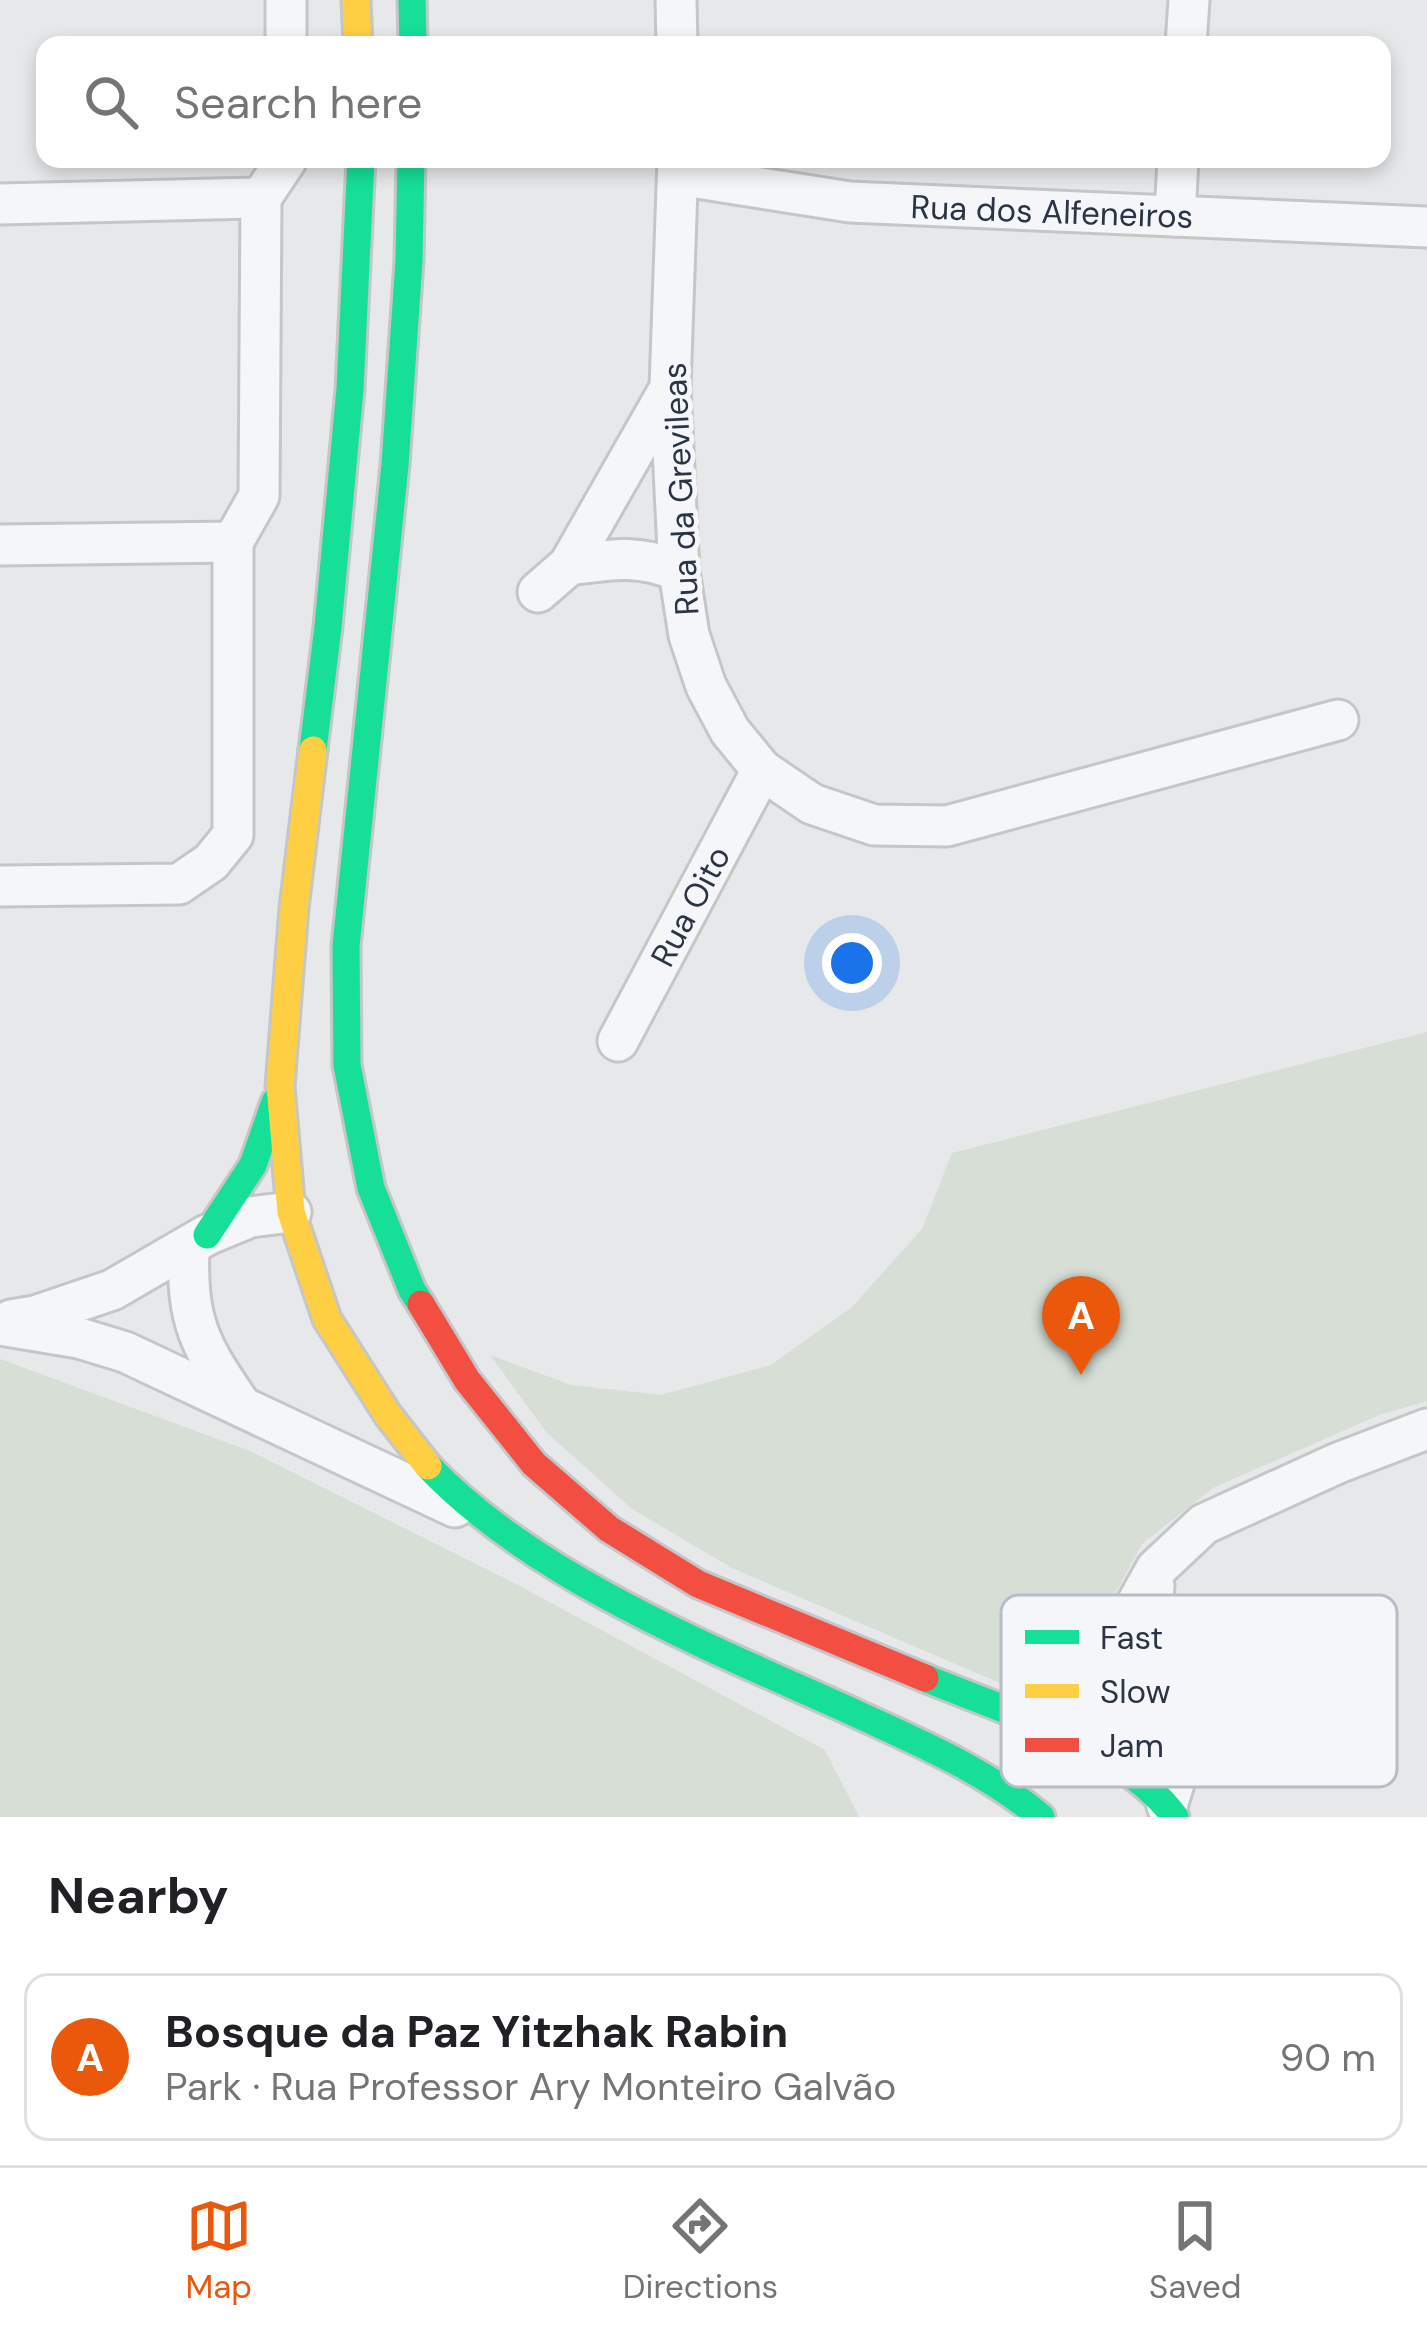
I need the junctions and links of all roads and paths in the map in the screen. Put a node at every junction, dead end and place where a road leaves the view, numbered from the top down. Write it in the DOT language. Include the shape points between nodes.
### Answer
graph roads {
  1 [pos="286,0"];
  2 [pos="356,0"];
  3 [pos="412,0"];
  4 [pos="676,0"];
  5 [pos="1189,0"];
  6 [pos="286,36"];
  7 [pos="358,36"];
  8 [pos="412,36"];
  9 [pos="676,36"];
  10 [pos="1187,36"];
  11 [pos="281,168"];
  12 [pos="361,168"];
  13 [pos="411,168"];
  14 [pos="678,168"];
  15 [pos="683,168"];
  16 [pos="1178,168"];
  17 [pos="261,198"];
  18 [pos="0,204"];
  19 [pos="1175,216"];
  20 [pos="1427,227"];
  21 [pos="670,388"];
  22 [pos="232,542"];
  23 [pos="0,545"];
  24 [pos="569,565"];
  25 [pos="679,571"];
  26 [pos="538,592"];
  27 [pos="1338,720"];
  28 [pos="762,770"];
  29 [pos="0,886"];
  30 [pos="618,1041"];
  31 [pos="280,1086"];
  32 [pos="303,1212"];
  33 [pos="356,1218"];
  34 [pos="198,1240"];
  35 [pos="397,1256"];
  36 [pos="0,1323"];
  37 [pos="242,1408"];
  38 [pos="1427,1430"];
  39 [pos="487,1521"];
  40 [pos="1156,1569"];
  41 [pos="1142,1595"];
  42 [pos="1154,1595"];
  43 [pos="1001,1709"];
  44 [pos="1001,1785"];
  45 [pos="1004,1787"];
  46 [pos="1143,1787"];
  47 [pos="1168,1813"];
  48 [pos="1040,1817"];
  1 -- 6 [label="street"];
  2 -- 7 [label="main road"];
  3 -- 8 [label="main road"];
  4 -- 9 [label="street"];
  5 -- 10 [label="street"];
  11 -- 17 [label="street"];
  12 -- 31 [label="main road" via="328,628"];
  13 -- 35 [label="main road" via="395,465 346,946 347,1065 371,1188"];
  14 -- 21 [label="street, Rua da Grevileas"];
  15 -- 19 [label="street, Rua dos Alfeneiros" via="850,202"];
  16 -- 19 [label="street"];
  17 -- 18 [label="street"];
  17 -- 22 [label="street" via="259,496"];
  19 -- 20 [label="street, Rua dos Alfeneiros"];
  21 -- 24 [label="street"];
  21 -- 25 [label="street, Rua da Grevileas"];
  22 -- 23 [label="street"];
  22 -- 29 [label="street" via="232,835 212,862 179,884"];
  24 -- 25 [label="street" via="616,558"];
  24 -- 26 [label="street"];
  25 -- 28 [label="street, Rua da Grevileas" via="706,686"];
  27 -- 28 [label="street, Rua da Grevileas" via="946,826 874,825 812,804"];
  28 -- 30 [label="street, Rua Oito"];
  31 -- 32 [label="main road"];
  31 -- 34 [label="main road" via="253,1165"];
  32 -- 34 [label="street" via="250,1217"];
  32 -- 39 [label="main road" via="327,1318 388,1415"];
  33 -- 35 [label="main road"];
  34 -- 36 [label="street" via="112,1290"];
  34 -- 37 [label="street" via="188,1287 193,1321"];
  35 -- 43 [label="main road" via="466,1380 534,1465 608,1529 698,1584"];
  36 -- 37 [label="street" via="125,1352"];
  37 -- 39 [label="street"];
  38 -- 40 [label="street" via="1204,1524"];
  39 -- 44 [label="main road" via="686,1636"];
  40 -- 41 [label="street"];
  40 -- 42 [label="street"];
  45 -- 48 [label="main road"];
  46 -- 47 [label="main road"];
}
